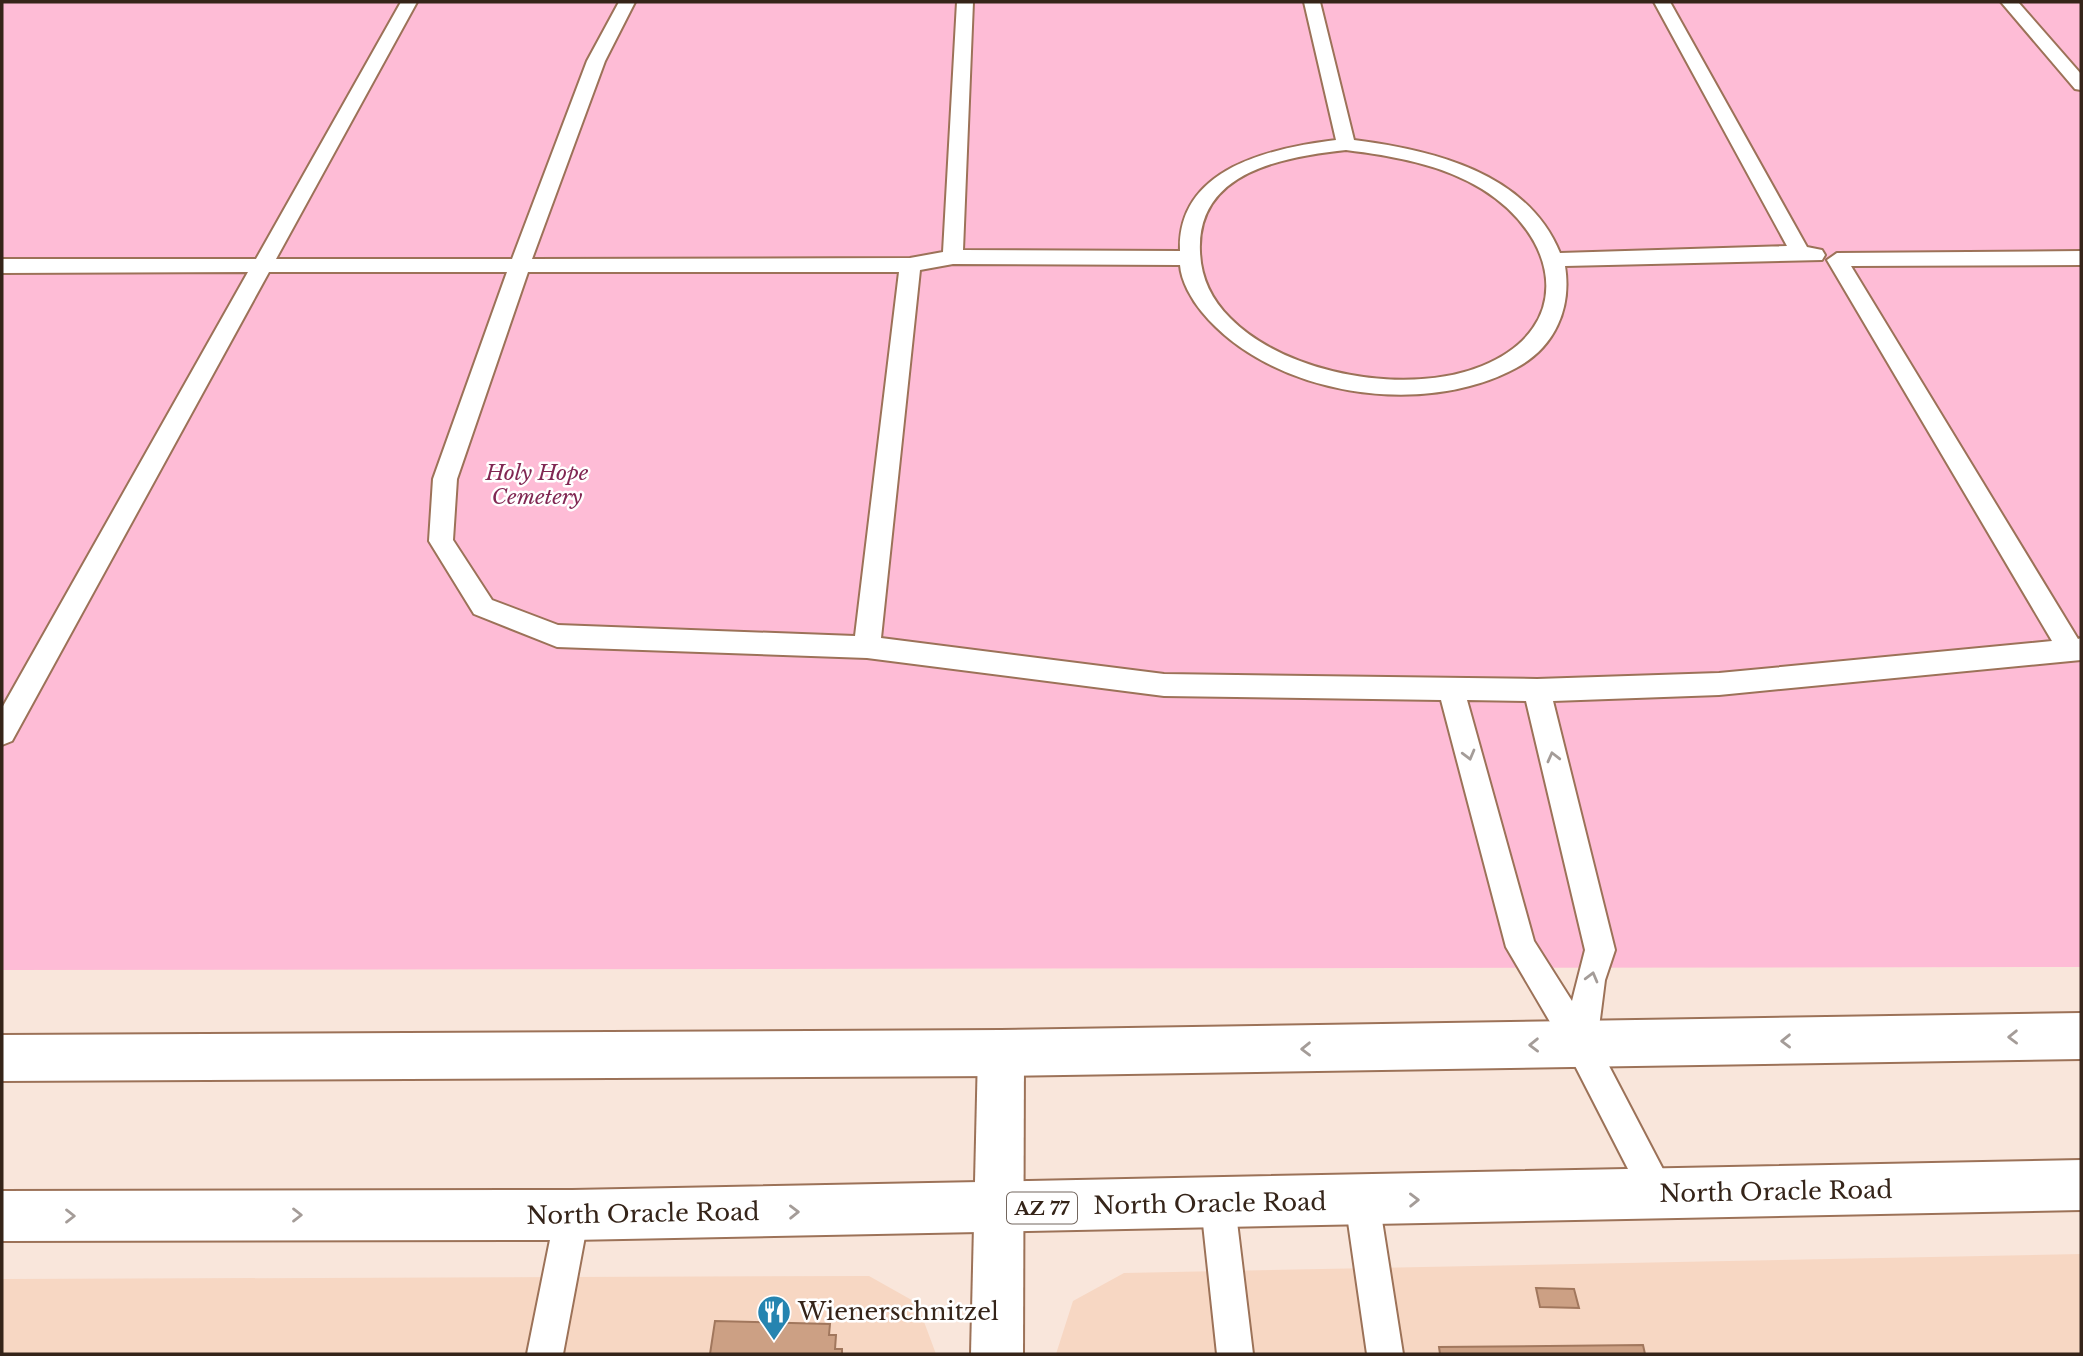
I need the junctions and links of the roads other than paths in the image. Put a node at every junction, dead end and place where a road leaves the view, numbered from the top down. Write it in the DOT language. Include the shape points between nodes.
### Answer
graph roads {
  1 [pos="409,2"];
  2 [pos="627,2"];
  3 [pos="965,2"];
  4 [pos="1312,2"];
  5 [pos="1662,2"];
  6 [pos="2009,2"];
  7 [pos="2081,85"];
  8 [pos="1346,144"];
  9 [pos="1800,252"];
  10 [pos="953,257"];
  11 [pos="1186,258"];
  12 [pos="2081,258"];
  13 [pos="1556,260"];
  14 [pos="1837,260"];
  15 [pos="520,265"];
  16 [pos="910,265"];
  17 [pos="2,266"];
  18 [pos="262,266"];
  19 [pos="867,647"];
  20 [pos="2076,649"];
  21 [pos="1451,689"];
  22 [pos="1537,690"];
  23 [pos="2,733"];
  24 [pos="2081,1036"];
  25 [pos="1581,1045"];
  26 [pos="1001,1053"];
  27 [pos="2,1058"];
  28 [pos="2081,1185"];
  29 [pos="1659,1194"];
  30 [pos="1363,1201"];
  31 [pos="1218,1205"];
  32 [pos="999,1208"];
  33 [pos="572,1215"];
  34 [pos="2,1216"];
  35 [pos="545,1354"];
  36 [pos="996,1354"];
  37 [pos="1235,1354"];
  38 [pos="1385,1354"];
  1 -- 18 [label="lane"];
  2 -- 15 [label="lane" via="596,61"];
  3 -- 10 [label="lane"];
  4 -- 8 [label="lane"];
  5 -- 9 [label="lane"];
  6 -- 7 [label="lane"];
  8 -- 11 [label="lane" via="1309,148 1252,164 1217,185 1191,220"];
  8 -- 13 [label="lane" via="1449,165 1505,195 1539,228"];
  9 -- 13 [label="lane"];
  9 -- 14 [label="lane"];
  10 -- 11 [label="lane"];
  10 -- 16 [label="lane"];
  11 -- 13 [label="lane" via="1199,295 1231,332 1273,359 1346,383 1406,389 1465,381 1508,363 1537,341 1558,303"];
  12 -- 14 [label="lane"];
  14 -- 20 [label="lane"];
  15 -- 16 [label="lane"];
  15 -- 18 [label="lane"];
  15 -- 19 [label="lane" via="445,479 441,541 483,607 558,636"];
  16 -- 19 [label="lane"];
  17 -- 18 [label="lane"];
  18 -- 23 [label="lane"];
  19 -- 21 [label="lane" via="1164,685"];
  20 -- 22 [label="lane" via="1719,684"];
  21 -- 22 [label="lane"];
  21 -- 25 [label="lane, one-way" via="1521,947"];
  25 -- 22 [label="lane, one-way" via="1590,980 1600,950"];
  24 -- 25 [label="main road, one-way"];
  25 -- 26 [label="main road, one-way"];
  25 -- 29 [label="lane"];
  26 -- 27 [label="main road"];
  26 -- 32 [label="main road"];
  28 -- 29 [label="main road, North Oracle Road / AZ 77"];
  30 -- 29 [label="main road, North Oracle Road / AZ 77, one-way"];
  30 -- 31 [label="main road, North Oracle Road / AZ 77"];
  30 -- 38 [label="lane"];
  31 -- 32 [label="main road, North Oracle Road / AZ 77"];
  31 -- 37 [label="lane"];
  33 -- 32 [label="main road, North Oracle Road / AZ 77, one-way"];
  32 -- 36 [label="main road"];
  34 -- 33 [label="main road, North Oracle Road / AZ 77, one-way"];
  33 -- 35 [label="lane"];
}
